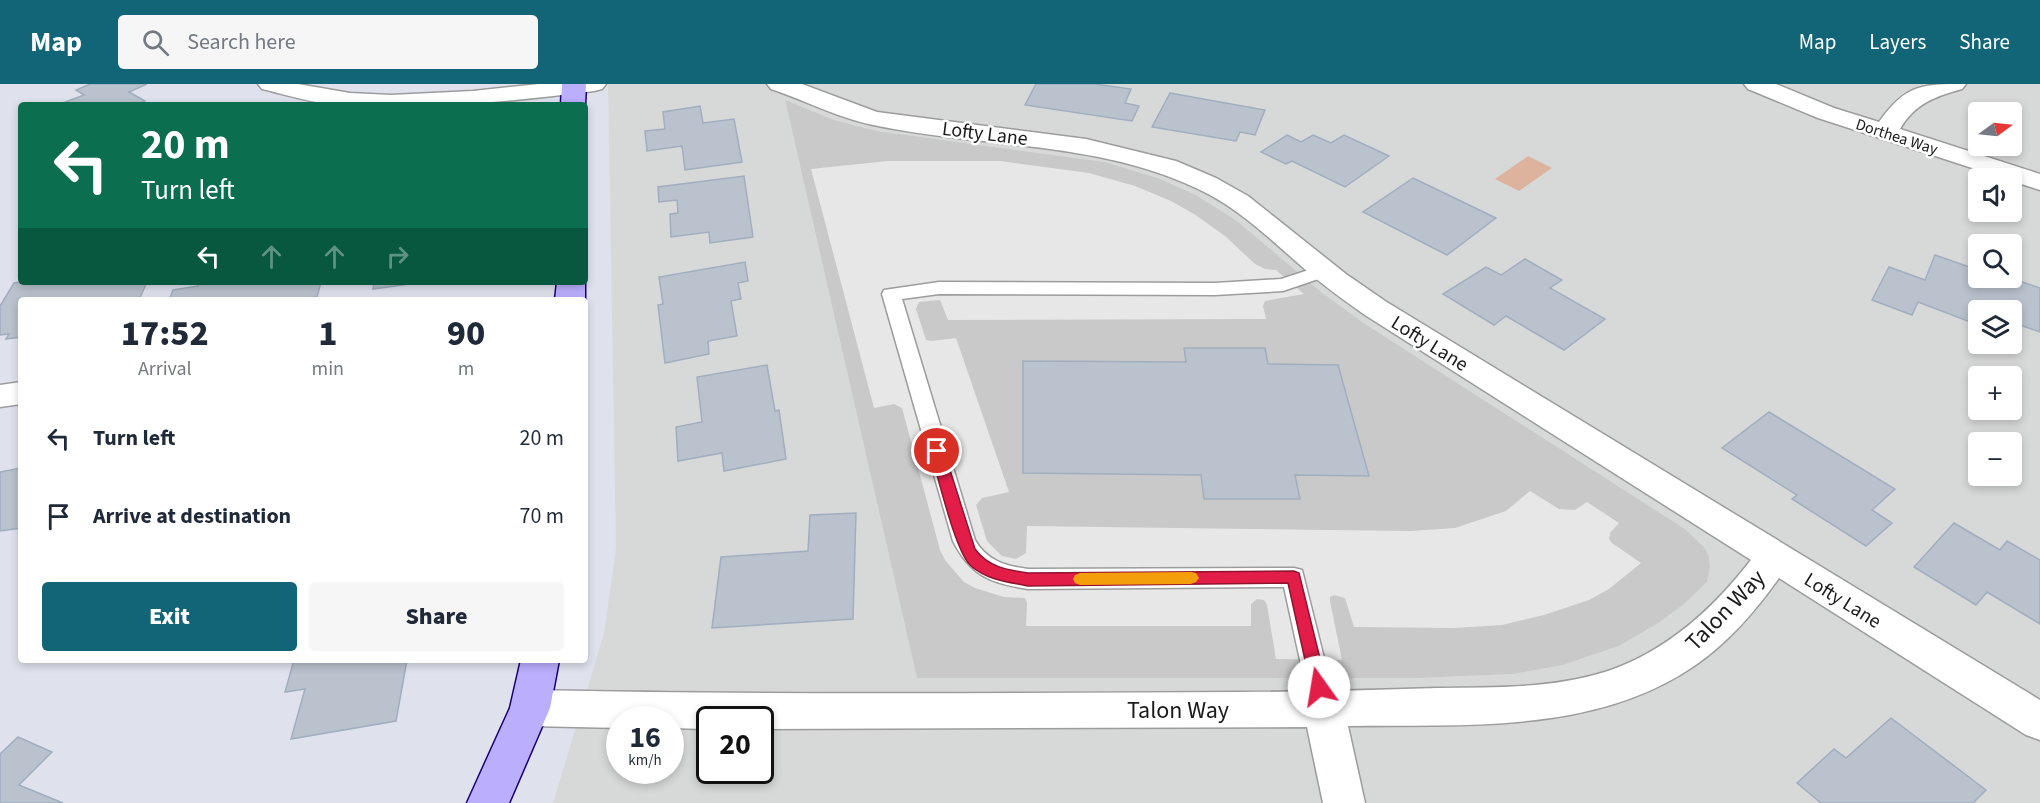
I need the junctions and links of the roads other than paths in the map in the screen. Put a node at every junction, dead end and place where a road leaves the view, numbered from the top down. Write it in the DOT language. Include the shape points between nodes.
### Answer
graph roads {
  1 [pos="270,84"];
  2 [pos="778,84"];
  3 [pos="1756,84"];
  4 [pos="1954,84"];
  5 [pos="579,90"];
  6 [pos="1885,133"];
  7 [pos="2040,182"];
  8 [pos="1324,271"];
  9 [pos="18,393"];
  10 [pos="0,396"];
  11 [pos="1774,558"];
  12 [pos="539,663"];
  13 [pos="530,708"];
  14 [pos="1324,710"];
  15 [pos="2040,722"];
  16 [pos="488,803"];
  17 [pos="1344,803"];
  1 -- 5 [label="street" via="321,95 407,102"];
  2 -- 8 [label="street, Lofty Lane" via="877,119 1093,146 1178,170 1237,200"];
  3 -- 6 [label="street, Dorthea Way"];
  4 -- 6 [label="street" via="1902,106"];
  6 -- 7 [label="street, Dorthea Way"];
  8 -- 11 [label="street, Lofty Lane" via="1411,331"];
  8 -- 14 [label="lane" via="1283,285 1215,289 939,288 891,294 964,541 976,561 998,574 1028,579 1294,577"];
  9 -- 10 [label="street"];
  11 -- 14 [label="street, Talon Way" via="1711,632 1689,650 1646,674 1606,689 1569,699 1529,702"];
  11 -- 15 [label="street, Lofty Lane"];
  12 -- 13 [label="main road"];
  13 -- 14 [label="street, Talon Way"];
  13 -- 16 [label="main road"];
  14 -- 17 [label="street"];
}
